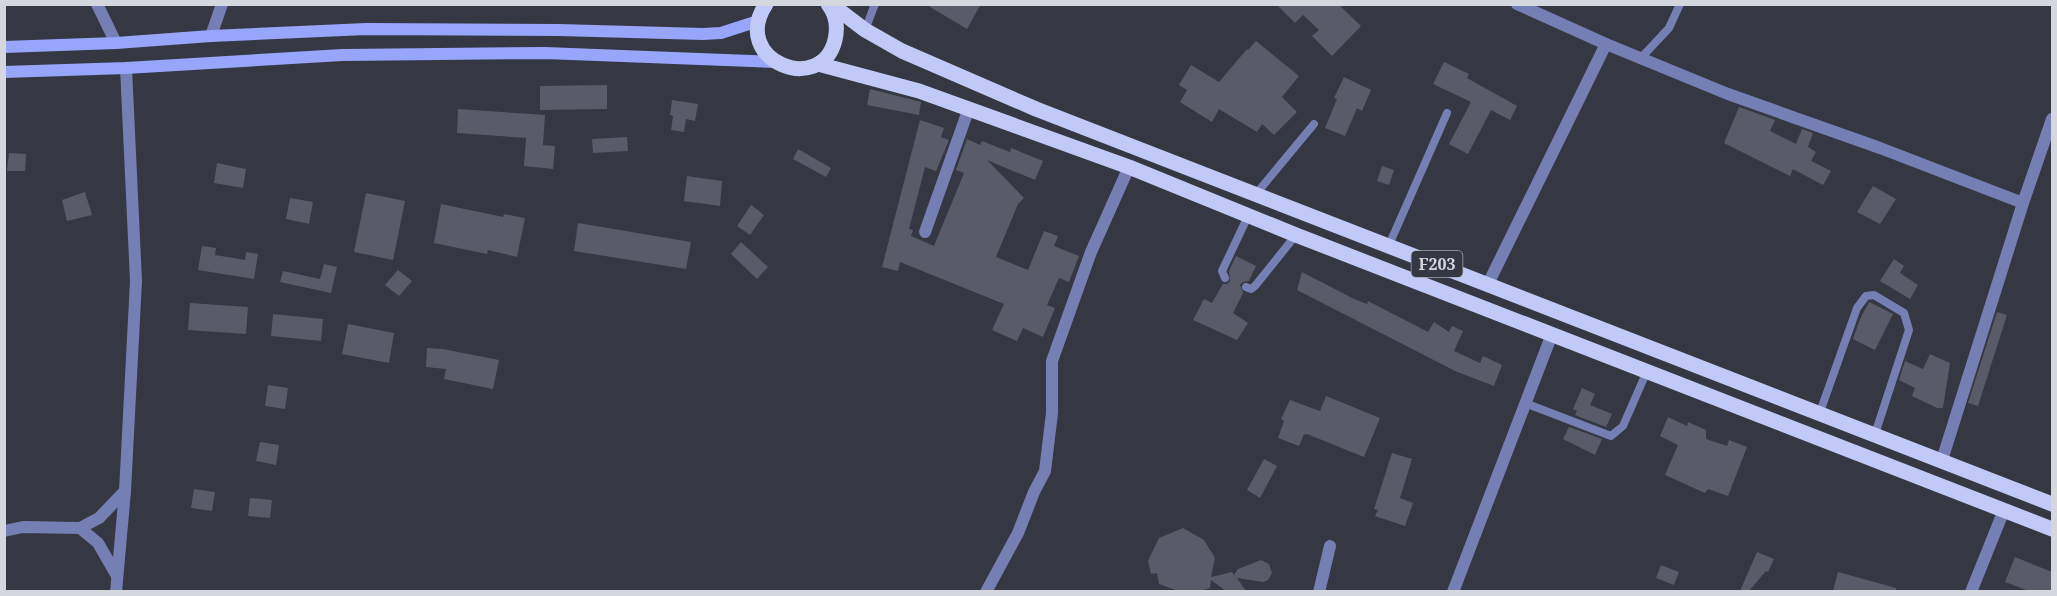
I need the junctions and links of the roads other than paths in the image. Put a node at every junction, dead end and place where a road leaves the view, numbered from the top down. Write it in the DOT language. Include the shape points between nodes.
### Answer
graph roads {
  1 [pos="97,4"];
  2 [pos="222,4"];
  3 [pos="829,4"];
  4 [pos="875,4"];
  5 [pos="1517,4"];
  6 [pos="1680,4"];
  7 [pos="760,10"];
  8 [pos="865,30"];
  9 [pos="211,36"];
  10 [pos="116,43"];
  11 [pos="1606,44"];
  12 [pos="4,47"];
  13 [pos="1641,58"];
  14 [pos="774,62"];
  15 [pos="818,64"];
  16 [pos="126,68"];
  17 [pos="4,72"];
  18 [pos="969,108"];
  19 [pos="1447,113"];
  20 [pos="2052,119"];
  21 [pos="1314,124"];
  22 [pos="1129,167"];
  23 [pos="1256,194"];
  24 [pos="2023,203"];
  25 [pos="1248,216"];
  26 [pos="925,232"];
  27 [pos="1296,235"];
  28 [pos="1389,245"];
  29 [pos="1225,278"];
  30 [pos="1488,284"];
  31 [pos="1246,286"];
  32 [pos="1552,334"];
  33 [pos="1647,371"];
  34 [pos="1525,403"];
  35 [pos="1820,412"];
  36 [pos="1875,434"];
  37 [pos="1942,460"];
  38 [pos="125,491"];
  39 [pos="2052,504"];
  40 [pos="2004,510"];
  41 [pos="80,528"];
  42 [pos="2052,529"];
  43 [pos="4,531"];
  44 [pos="1330,546"];
  45 [pos="118,576"];
  46 [pos="116,591"];
  47 [pos="986,591"];
  48 [pos="1319,591"];
  49 [pos="1453,591"];
  50 [pos="1971,591"];
  1 -- 10 [label="street"];
  2 -- 9 [label="street"];
  3 -- 8 [label="main road, F203"];
  3 -- 15 [label="main road" via="837,32 828,56"];
  4 -- 8 [label="lane"];
  5 -- 11 [label="street"];
  6 -- 13 [label="lane" via="1669,28"];
  7 -- 9 [label="main road" via="721,33 703,34 366,29"];
  7 -- 14 [label="main road" via="758,30 762,48"];
  8 -- 23 [label="main road, F203" via="902,51 1036,109"];
  9 -- 10 [label="main road"];
  10 -- 12 [label="main road"];
  11 -- 13 [label="street"];
  11 -- 30 [label="street"];
  13 -- 24 [label="street"];
  14 -- 15 [label="main road" via="803,69"];
  14 -- 16 [label="main road" via="545,53 342,55"];
  15 -- 18 [label="main road, F203"];
  16 -- 17 [label="main road"];
  16 -- 38 [label="street" via="136,281"];
  18 -- 22 [label="main road, F203"];
  18 -- 26 [label="street"];
  19 -- 28 [label="lane"];
  20 -- 24 [label="street"];
  21 -- 23 [label="lane"];
  22 -- 25 [label="main road, F203"];
  22 -- 47 [label="street" via="1091,252 1052,361 1046,471"];
  23 -- 28 [label="main road, F203"];
  24 -- 37 [label="street"];
  25 -- 27 [label="main road, F203"];
  25 -- 29 [label="lane" via="1222,271"];
  27 -- 31 [label="lane" via="1255,286"];
  27 -- 32 [label="main road, F203"];
  28 -- 30 [label="main road, F203"];
  30 -- 35 [label="main road, F203"];
  32 -- 33 [label="main road, F203"];
  32 -- 34 [label="street"];
  33 -- 34 [label="lane" via="1623,426 1611,436"];
  33 -- 40 [label="main road, F203"];
  34 -- 49 [label="street"];
  35 -- 36 [label="main road, F203"];
  35 -- 36 [label="lane" via="1857,308 1866,296 1874,295 1904,313 1909,330"];
  36 -- 37 [label="main road, F203"];
  37 -- 39 [label="main road, F203"];
  38 -- 41 [label="street" via="99,518"];
  38 -- 45 [label="street"];
  40 -- 42 [label="main road, F203"];
  40 -- 50 [label="street"];
  41 -- 43 [label="street" via="23,527"];
  41 -- 45 [label="street" via="98,543"];
  44 -- 48 [label="street"];
  45 -- 46 [label="street"];
}
